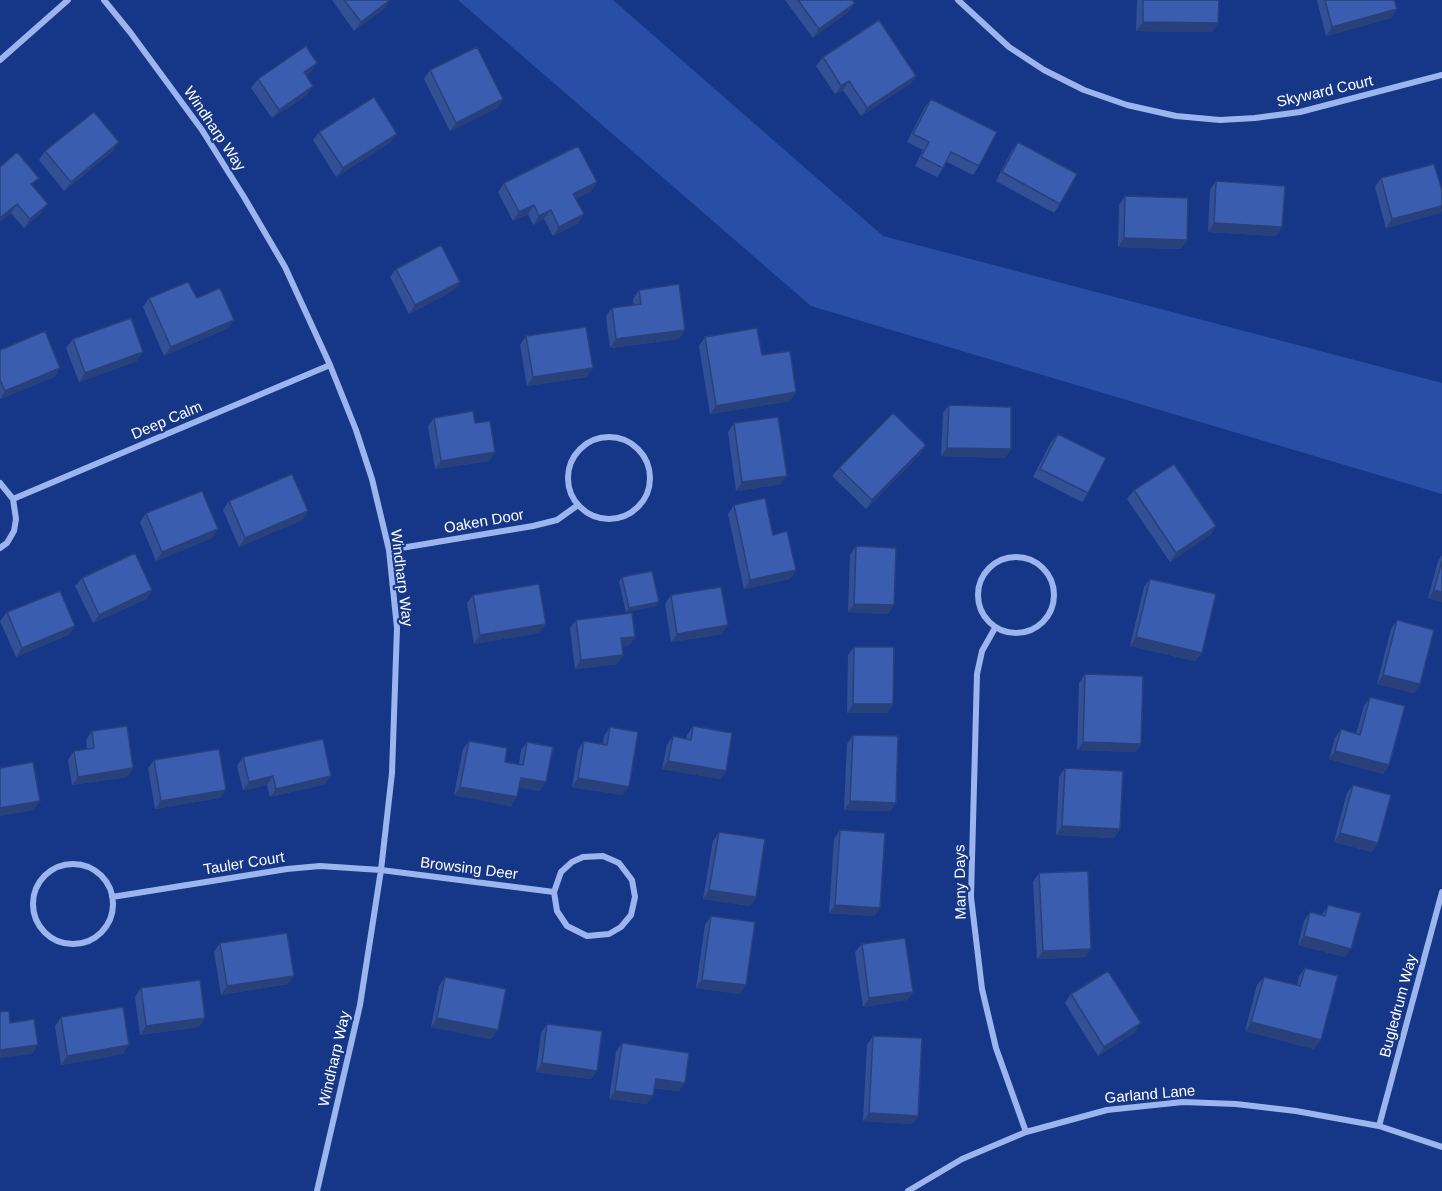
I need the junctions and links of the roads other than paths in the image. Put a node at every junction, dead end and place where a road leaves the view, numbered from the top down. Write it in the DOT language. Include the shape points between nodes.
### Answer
graph roads {
  1 [pos="68,0"];
  2 [pos="104,0"];
  3 [pos="958,0"];
  4 [pos="0,60"];
  5 [pos="1442,75"];
  6 [pos="330,365"];
  7 [pos="0,483"];
  8 [pos="13,500"];
  9 [pos="578,504"];
  10 [pos="0,548"];
  11 [pos="389,550"];
  12 [pos="995,628"];
  13 [pos="381,870"];
  14 [pos="554,892"];
  15 [pos="1442,892"];
  16 [pos="112,897"];
  17 [pos="1379,1126"];
  18 [pos="1026,1132"];
  19 [pos="1442,1147"];
  20 [pos="317,1191"];
  21 [pos="908,1191"];
  1 -- 4 [label="street"];
  2 -- 6 [label="street, Windharp Way" via="190,113 244,197 285,267"];
  3 -- 5 [label="street, Skyward Court" via="1009,47 1044,70 1127,105 1176,116 1220,120 1300,112"];
  6 -- 8 [label="street, Deep Calm"];
  6 -- 11 [label="street, Windharp Way" via="372,479"];
  7 -- 8 [label="street"];
  8 -- 10 [label="street" via="14,531"];
  9 -- 9 [label="street" via="591,516 610,520 627,516 639,507 650,485 650,467 642,452 614,437 597,439 582,447 568,475 569,489"];
  9 -- 11 [label="street, Oaken Door" via="556,520 533,526"];
  11 -- 13 [label="street, Windharp Way" via="397,628 392,773"];
  12 -- 12 [label="street" via="982,613 977,593 987,569 1001,560 1019,557 1035,562 1047,572 1054,589 1053,607 1045,620 1028,631 1013,633"];
  12 -- 18 [label="street, Many Days" via="982,651 977,674 971,897 982,989 996,1048"];
  13 -- 14 [label="street, Browsing Deer"];
  13 -- 16 [label="street, Tauler Court" via="320,866 287,869"];
  13 -- 20 [label="street, Windharp Way" via="360,1005"];
  14 -- 14 [label="street" via="556,911 567,926 587,936 609,934 621,927 631,915 635,897 632,880 619,863 603,856 584,856 572,862 561,872"];
  15 -- 17 [label="street, Bugledrum Way"];
  16 -- 16 [label="street" via="106,882 92,869 76,864 59,866 40,881 33,901 34,914 39,926 57,941 89,941 107,926"];
  17 -- 18 [label="street, Garland Lane" via="1296,1111 1183,1102 1107,1110"];
  17 -- 19 [label="street, Garland Lane"];
  18 -- 21 [label="street, Garland Lane" via="962,1159"];
}
